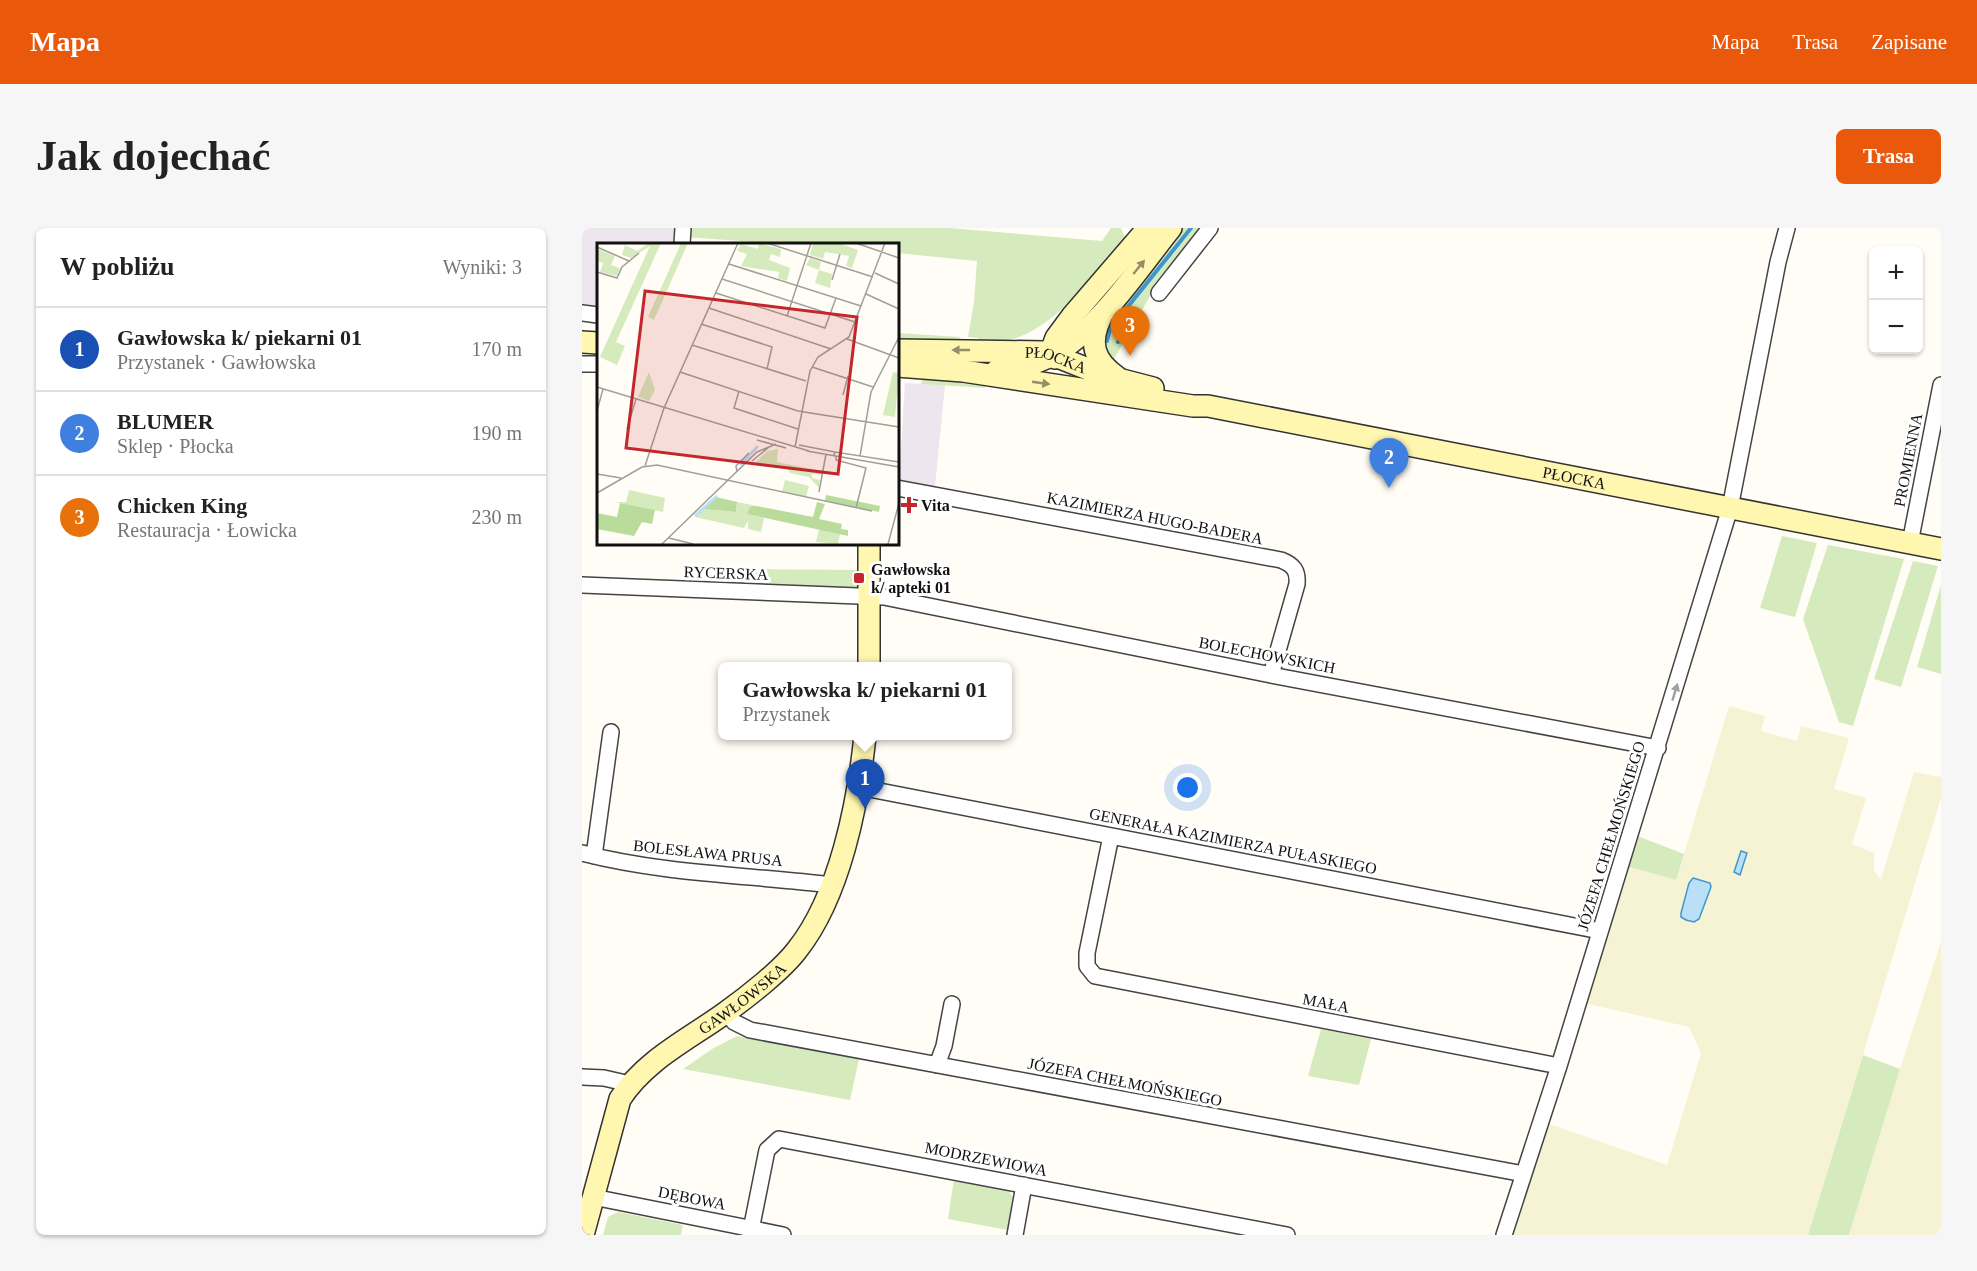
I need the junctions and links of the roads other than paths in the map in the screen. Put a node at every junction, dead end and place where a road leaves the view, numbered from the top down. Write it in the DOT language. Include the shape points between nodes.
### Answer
graph roads {
  1 [pos="683,228"];
  2 [pos="1148,228"];
  3 [pos="1171,228"];
  4 [pos="1210,228"];
  5 [pos="1787,228"];
  6 [pos="682,243"];
  7 [pos="1159,293"];
  8 [pos="1108,307"];
  9 [pos="582,313"];
  10 [pos="597,315"];
  11 [pos="1073,315"];
  12 [pos="582,342"];
  13 [pos="597,343"];
  14 [pos="1019,350"];
  15 [pos="898,354"];
  16 [pos="1054,354"];
  17 [pos="963,371"];
  18 [pos="1120,379"];
  19 [pos="1941,385"];
  20 [pos="1091,391"];
  21 [pos="1208,406"];
  22 [pos="898,488"];
  23 [pos="1730,508"];
  24 [pos="1910,543"];
  25 [pos="869,544"];
  26 [pos="1941,549"];
  27 [pos="582,585"];
  28 [pos="869,596"];
  29 [pos="869,662"];
  30 [pos="1271,675"];
  31 [pos="611,732"];
  32 [pos="864,740"];
  33 [pos="1658,748"];
  34 [pos="859,787"];
  35 [pos="1111,836"];
  36 [pos="588,854"];
  37 [pos="832,885"];
  38 [pos="1600,932"];
  39 [pos="952,1004"];
  40 [pos="726,1012"];
  41 [pos="937,1065"];
  42 [pos="1559,1066"];
  43 [pos="582,1077"];
  44 [pos="630,1084"];
  45 [pos="1524,1174"];
  46 [pos="1024,1185"];
  47 [pos="593,1197"];
  48 [pos="750,1232"];
  49 [pos="583,1235"];
  50 [pos="783,1235"];
  51 [pos="1015,1235"];
  52 [pos="1287,1235"];
  53 [pos="1504,1235"];
  1 -- 6 [label="street"];
  2 -- 11 [label="street"];
  8 -- 3 [label="street, one-way"];
  4 -- 7 [label="street"];
  5 -- 23 [label="street, JÓZEFA CHEŁMOŃSKIEGO"];
  8 -- 16 [label="street" via="1083,334"];
  8 -- 18 [label="street" via="1097,327 1095,351 1101,364"];
  9 -- 10 [label="street"];
  11 -- 14 [label="street" via="1038,346"];
  11 -- 16 [label="street" via="1056,338"];
  12 -- 13 [label="street"];
  14 -- 15 [label="street, PŁOCKA, one-way"];
  14 -- 16 [label="street, PŁOCKA"];
  15 -- 17 [label="street, PŁOCKA"];
  16 -- 17 [label="street" via="1012,369"];
  16 -- 18 [label="street, PŁOCKA"];
  16 -- 20 [label="street" via="1066,378"];
  17 -- 20 [label="street, PŁOCKA, one-way"];
  18 -- 21 [label="street, PŁOCKA"];
  19 -- 24 [label="street, PROMIENNA"];
  20 -- 21 [label="street, PŁOCKA"];
  21 -- 23 [label="street, PŁOCKA"];
  22 -- 30 [label="street, KAZIMIERZA HUGO-BADERA" via="1291,564 1298,584"];
  23 -- 24 [label="street, PŁOCKA"];
  33 -- 23 [label="street, JÓZEFA CHEŁMOŃSKIEGO, one-way"];
  24 -- 26 [label="street, PŁOCKA"];
  25 -- 28 [label="street"];
  27 -- 28 [label="street, RYCERSKA"];
  28 -- 29 [label="street"];
  28 -- 30 [label="street, BOLECHOWSKICH"];
  30 -- 33 [label="street, BOLECHOWSKICH"];
  31 -- 36 [label="street"];
  32 -- 34 [label="street, GAWŁOWSKA"];
  33 -- 38 [label="street, JÓZEFA CHEŁMOŃSKIEGO"];
  34 -- 35 [label="street, GENERAŁA KAZIMIERZA PUŁASKIEGO"];
  34 -- 37 [label="street, GAWŁOWSKA"];
  35 -- 38 [label="street, GENERAŁA KAZIMIERZA PUŁASKIEGO"];
  35 -- 42 [label="street, MAŁA" via="1088,953 1089,970 1095,976"];
  36 -- 37 [label="street, BOLESŁAWA PRUSA" via="675,869"];
  37 -- 40 [label="street, GAWŁOWSKA" via="810,933 796,952"];
  38 -- 42 [label="street, JÓZEFA CHEŁMOŃSKIEGO"];
  39 -- 41 [label="street"];
  40 -- 41 [label="street, JÓZEFA CHEŁMOŃSKIEGO" via="734,1022 750,1030"];
  40 -- 44 [label="street, GAWŁOWSKA" via="655,1061"];
  41 -- 45 [label="street, JÓZEFA CHEŁMOŃSKIEGO"];
  42 -- 45 [label="street, JÓZEFA CHEŁMOŃSKIEGO"];
  43 -- 44 [label="street"];
  44 -- 47 [label="street, GAWŁOWSKA" via="620,1098"];
  45 -- 53 [label="street, JÓZEFA CHEŁMOŃSKIEGO"];
  46 -- 48 [label="street, MODRZEWIOWA" via="779,1140 767,1150"];
  46 -- 51 [label="street"];
  46 -- 52 [label="street, MODRZEWIOWA"];
  47 -- 48 [label="street, DĘBOWA"];
  47 -- 49 [label="street, GAWŁOWSKA"];
  48 -- 50 [label="street, DĘBOWA"];
}
